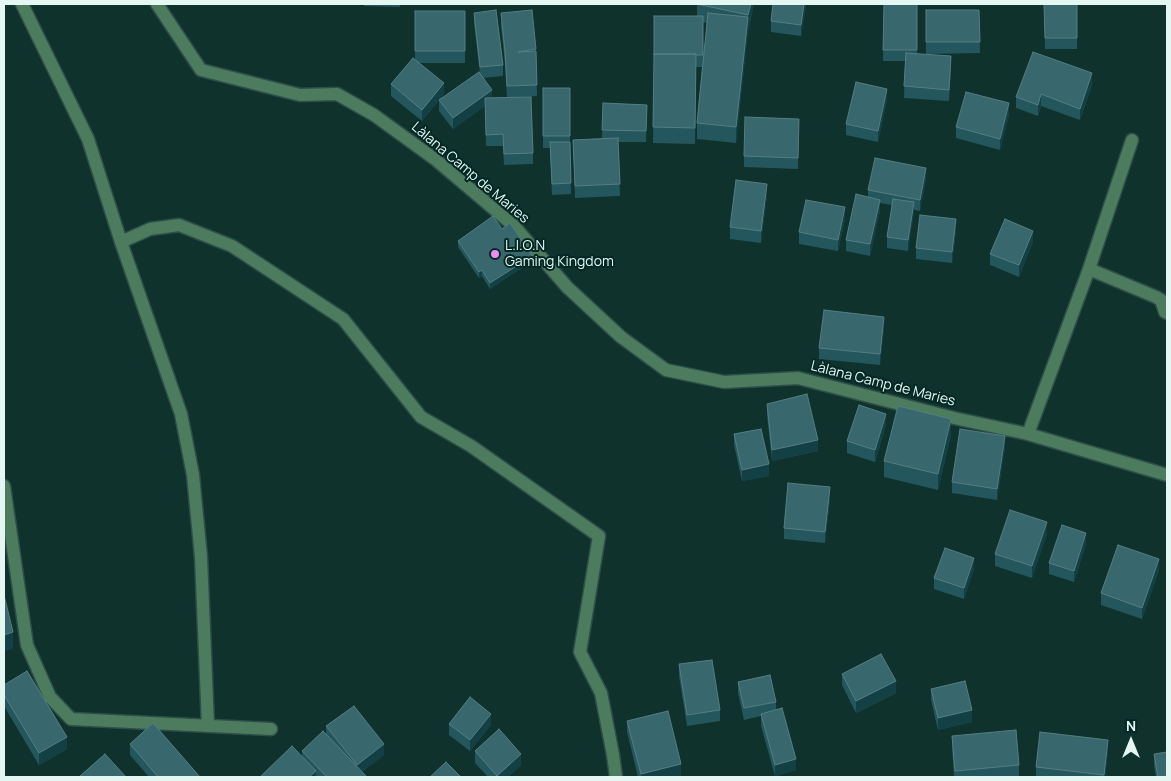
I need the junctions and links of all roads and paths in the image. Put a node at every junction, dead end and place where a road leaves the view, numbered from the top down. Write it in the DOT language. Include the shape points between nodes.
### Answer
graph roads {
  1 [pos="22,4"];
  2 [pos="157,4"];
  3 [pos="1132,140"];
  4 [pos="121,242"];
  5 [pos="1089,269"];
  6 [pos="1167,313"];
  7 [pos="1028,434"];
  8 [pos="1167,474"];
  9 [pos="4,486"];
  10 [pos="208,726"];
  11 [pos="271,729"];
  12 [pos="616,777"];
  1 -- 4 [label="street" via="88,139"];
  2 -- 7 [label="street, Làlana Camp de Maries" via="201,70 300,95 337,94 382,121 436,160 514,226 567,287 621,337 666,370 724,382 798,378"];
  3 -- 5 [label="street"];
  4 -- 10 [label="street" via="180,414 193,475 201,557"];
  4 -- 12 [label="street" via="150,229 179,225 232,246 343,319 422,417 471,446 599,536 580,652 601,693"];
  5 -- 6 [label="street" via="1162,300"];
  5 -- 7 [label="street"];
  7 -- 8 [label="street, Làlana Camp de Maries"];
  9 -- 10 [label="street" via="27,645 50,697 71,719"];
  10 -- 11 [label="street"];
}
